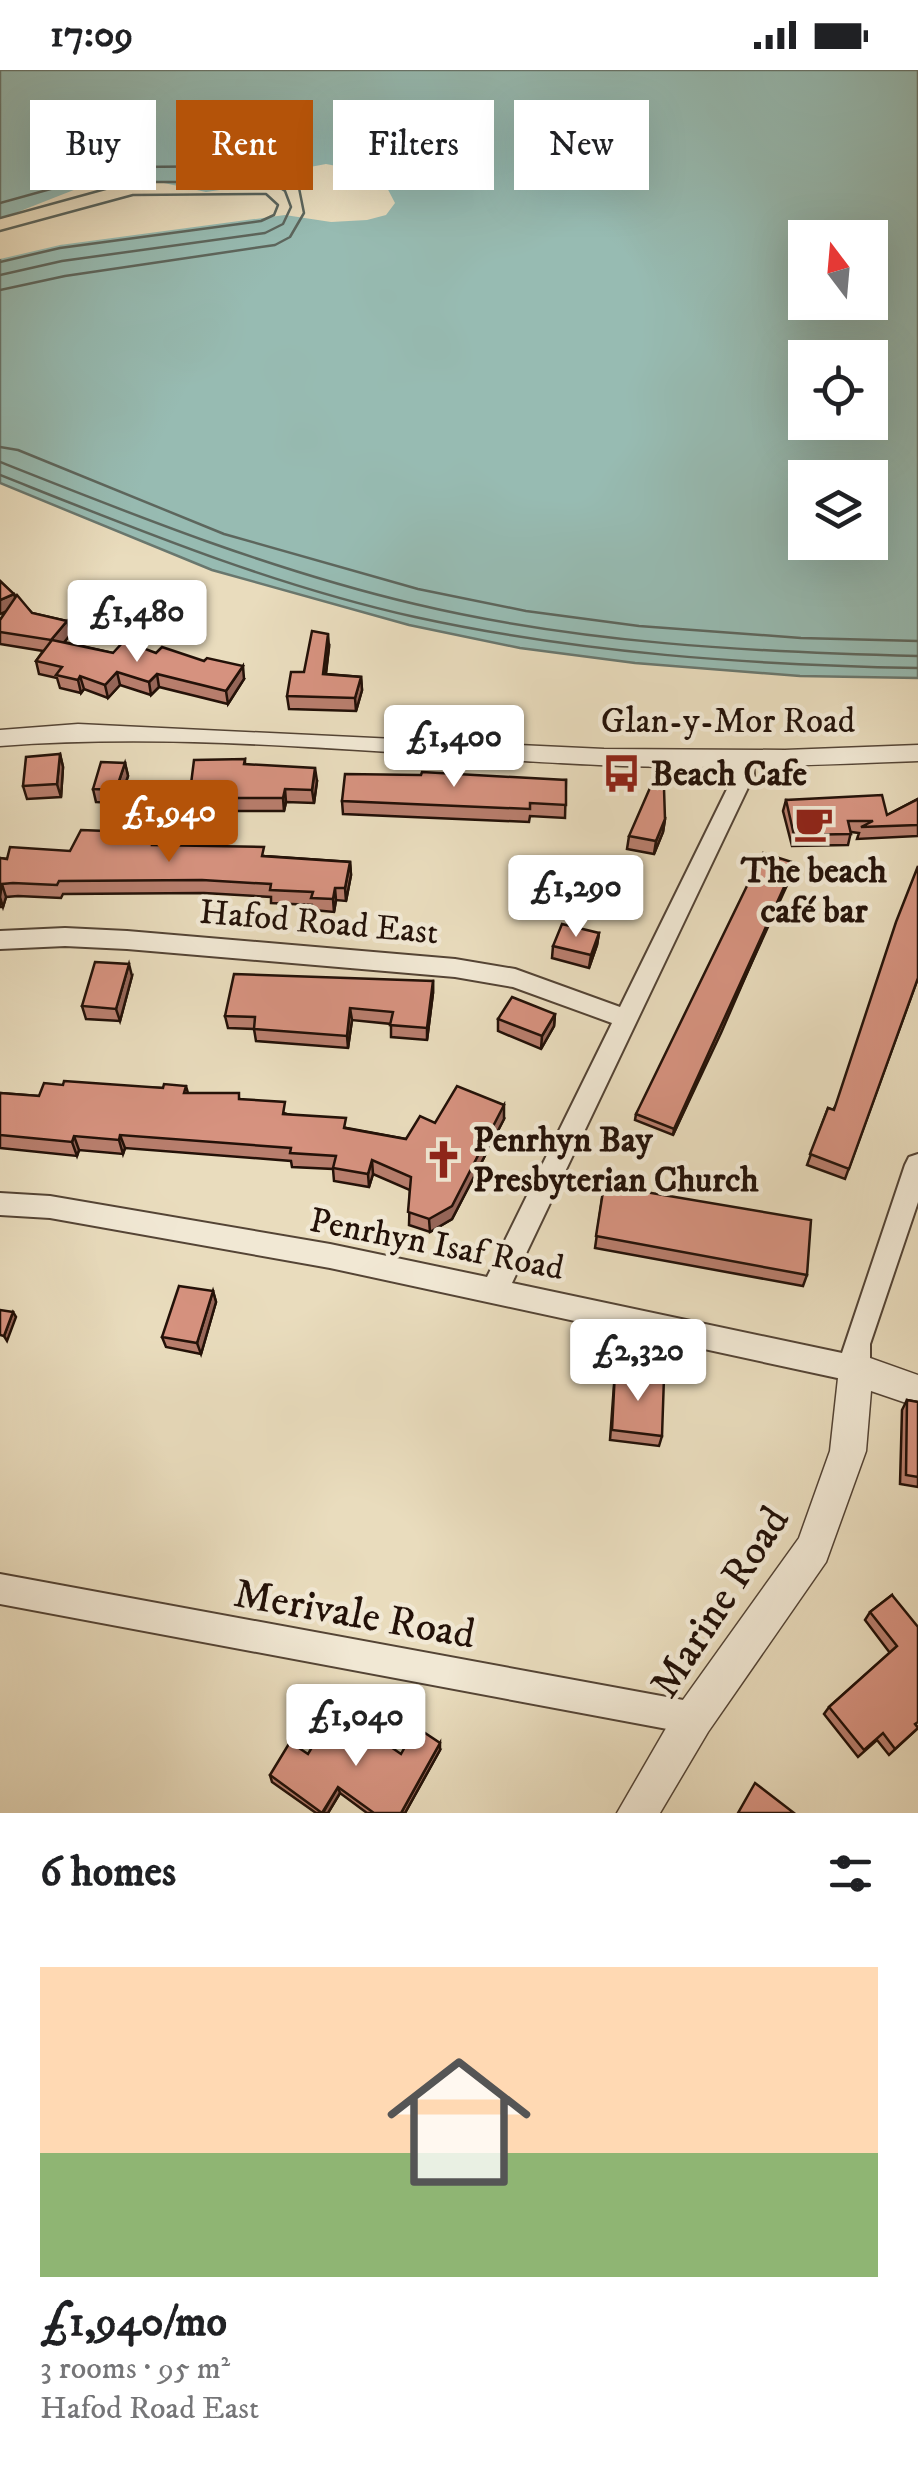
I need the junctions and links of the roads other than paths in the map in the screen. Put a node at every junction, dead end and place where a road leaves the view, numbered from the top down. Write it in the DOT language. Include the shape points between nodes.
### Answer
graph roads {
  1 [pos="0,738"];
  2 [pos="918,753"];
  3 [pos="743,758"];
  4 [pos="0,940"];
  5 [pos="625,1018"];
  6 [pos="918,1166"];
  7 [pos="0,1204"];
  8 [pos="495,1289"];
  9 [pos="856,1369"];
  10 [pos="918,1391"];
  11 [pos="0,1589"];
  12 [pos="694,1718"];
  13 [pos="637,1813"];
  1 -- 3 [label="street, Glan-y-Mor Road" via="162,733"];
  2 -- 3 [label="street, Glan-y-Mor Road"];
  3 -- 5 [label="street" via="744,774"];
  4 -- 5 [label="street, Hafod Road East" via="111,939 455,968 515,978"];
  5 -- 8 [label="street"];
  6 -- 9 [label="street" via="856,1344"];
  7 -- 8 [label="street, Penrhyn Isaf Road" via="50,1207"];
  8 -- 9 [label="street, Penrhyn Isaf Road"];
  9 -- 10 [label="street"];
  9 -- 12 [label="street, Marine Road" via="848,1451 814,1549"];
  11 -- 12 [label="street, Merivale Road"];
  12 -- 13 [label="street, Marine Road"];
}
